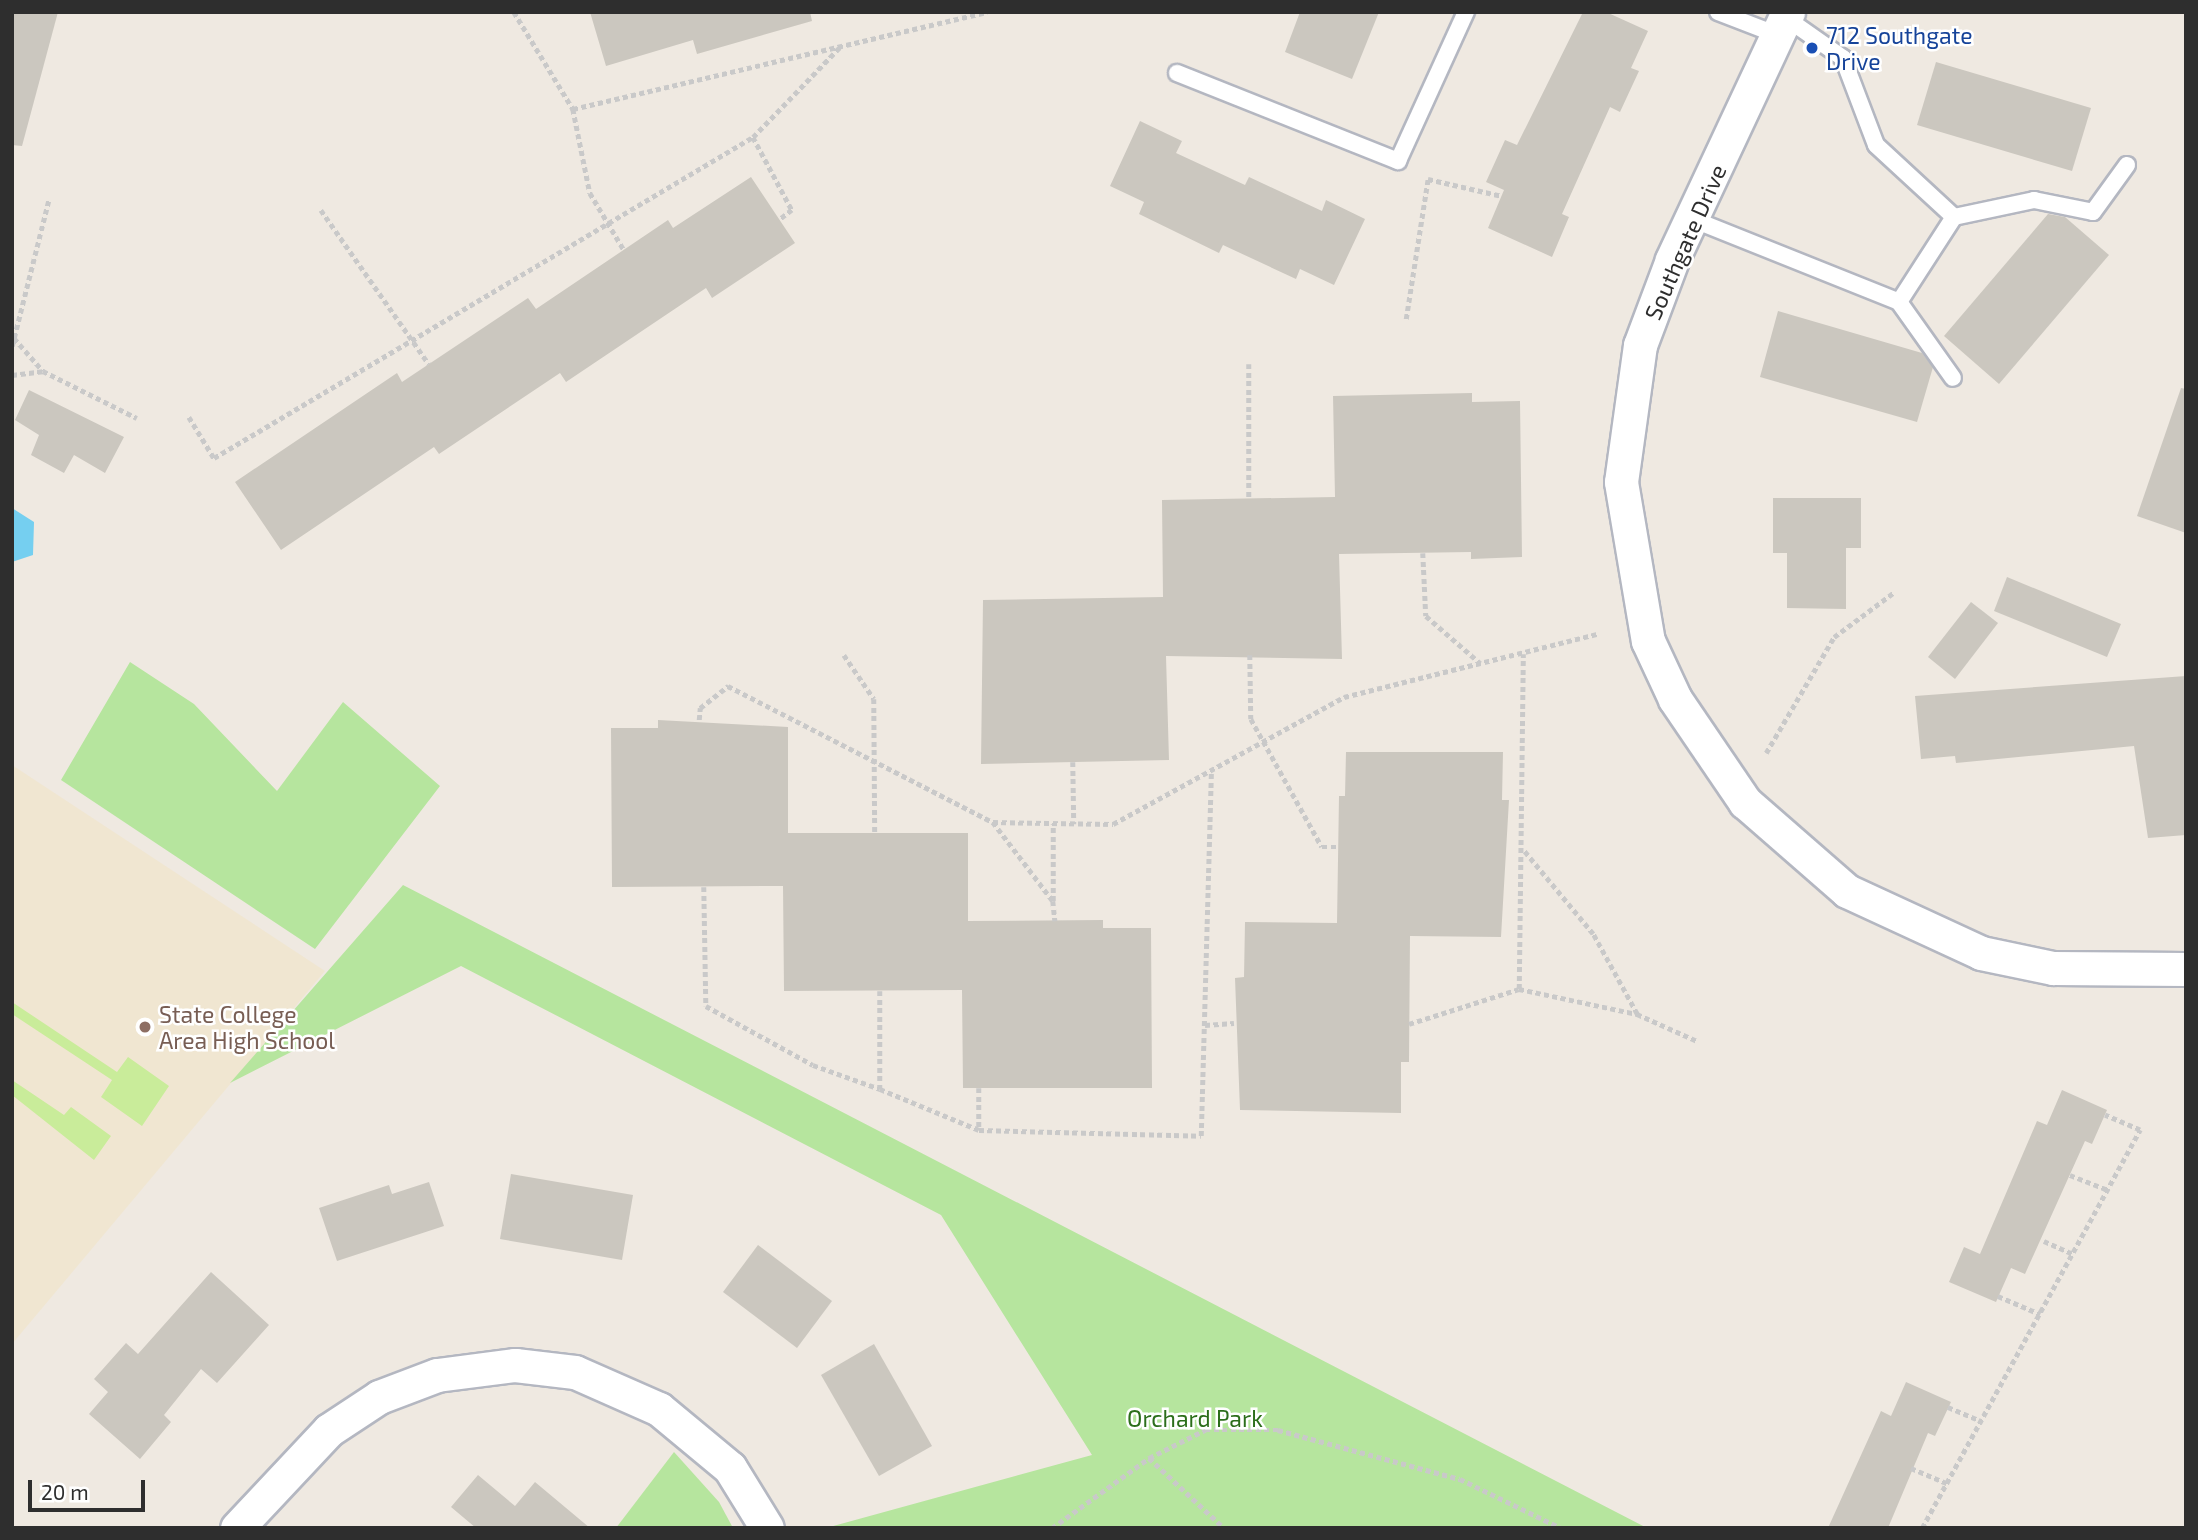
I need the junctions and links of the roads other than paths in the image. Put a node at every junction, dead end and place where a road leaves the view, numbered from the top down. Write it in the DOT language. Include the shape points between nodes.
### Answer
graph roads {
  1 [pos="1466,12"];
  2 [pos="1718,12"];
  3 [pos="1784,22"];
  4 [pos="1177,72"];
  5 [pos="2127,165"];
  6 [pos="1954,217"];
  7 [pos="1692,219"];
  8 [pos="1899,302"];
  9 [pos="1953,378"];
  10 [pos="2186,969"];
  11 [pos="237,1528"];
  12 [pos="767,1528"];
  1 -- 4 [label="lane" via="1398,161"];
  2 -- 3 [label="lane"];
  3 -- 6 [label="lane" via="1843,58 1876,145"];
  3 -- 7 [label="street, Southgate Drive"];
  5 -- 6 [label="lane" via="2093,212 2034,200"];
  6 -- 8 [label="lane"];
  7 -- 8 [label="lane"];
  7 -- 10 [label="street, Southgate Drive" via="1640,345 1621,482 1648,641 1707,753 1795,851 1847,891 1913,926 1981,953 2053,968"];
  8 -- 9 [label="lane"];
  11 -- 12 [label="street" via="328,1430 379,1397 437,1375 515,1365 575,1372 659,1409 730,1468"];
}
